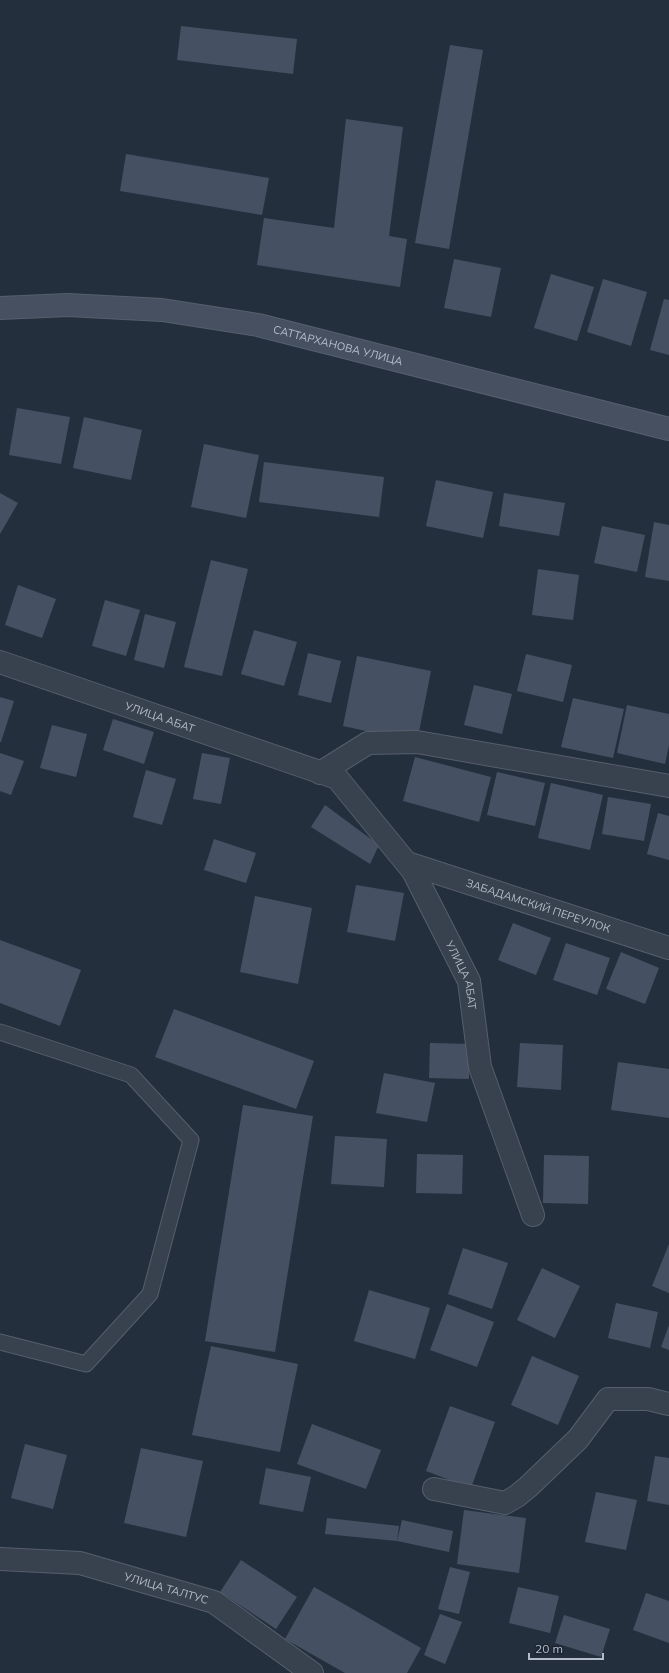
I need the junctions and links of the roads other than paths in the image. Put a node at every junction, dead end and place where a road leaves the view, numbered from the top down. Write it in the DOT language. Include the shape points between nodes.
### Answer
graph roads {
  1 [pos="0,308"];
  2 [pos="669,429"];
  3 [pos="0,662"];
  4 [pos="320,773"];
  5 [pos="669,786"];
  6 [pos="407,863"];
  7 [pos="669,948"];
  8 [pos="0,1032"];
  9 [pos="533,1215"];
  10 [pos="0,1342"];
  11 [pos="669,1404"];
  12 [pos="434,1489"];
  13 [pos="0,1559"];
  14 [pos="312,1673"];
  1 -- 2 [label="street, САТТАРХАНОВА УЛИЦА" via="68,305 162,310 258,325"];
  3 -- 4 [label="street, УЛИЦА АБАТ"];
  4 -- 5 [label="street" via="368,743 417,742"];
  4 -- 6 [label="street, УЛИЦА АБАТ" via="337,778"];
  6 -- 7 [label="street, ЗАБАДАМСКИЙ ПЕРЕУЛОК"];
  6 -- 9 [label="street, УЛИЦА АБАТ" via="469,981 480,1067"];
  8 -- 10 [label="lane" via="131,1074 191,1140 150,1294 86,1364"];
  11 -- 12 [label="street" via="648,1399 608,1399 578,1439 528,1487 505,1503"];
  13 -- 14 [label="street, УЛИЦА ТАЛТУС" via="80,1563 214,1602"];
}
